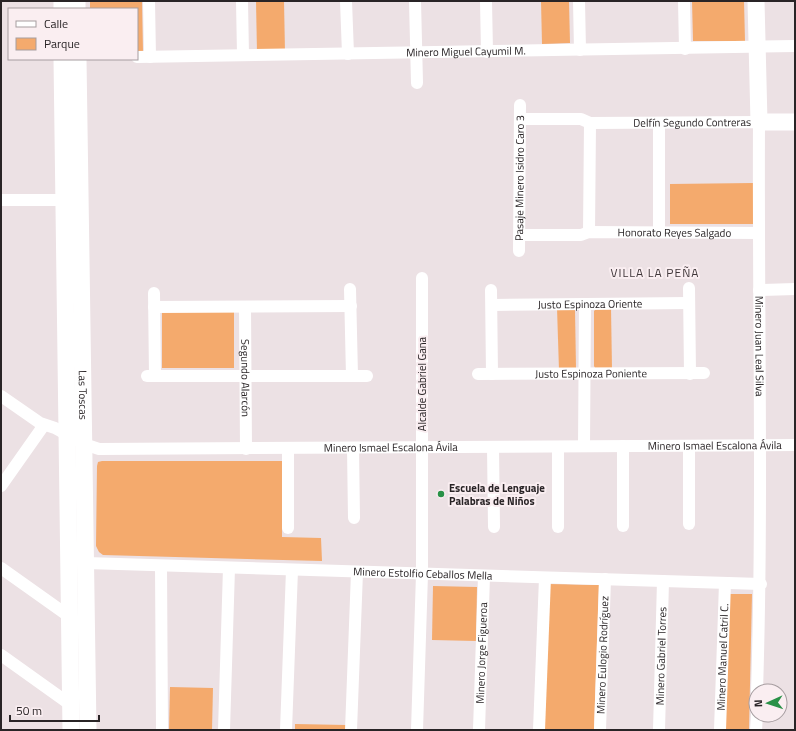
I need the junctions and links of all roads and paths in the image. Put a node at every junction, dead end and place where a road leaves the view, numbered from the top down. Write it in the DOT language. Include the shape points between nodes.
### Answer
graph roads {
  1 [pos="149,1"];
  2 [pos="242,1"];
  3 [pos="346,1"];
  4 [pos="416,1"];
  5 [pos="486,1"];
  6 [pos="579,1"];
  7 [pos="684,1"];
  8 [pos="756,1"];
  9 [pos="795,46"];
  10 [pos="757,48"];
  11 [pos="685,49"];
  12 [pos="580,50"];
  13 [pos="487,52"];
  14 [pos="416,53"];
  15 [pos="348,54"];
  16 [pos="243,55"];
  17 [pos="138,57"];
  18 [pos="150,57"];
  19 [pos="62,60"];
  20 [pos="78,60"];
  21 [pos="417,83"];
  22 [pos="520,105"];
  23 [pos="520,119"];
  24 [pos="759,122"];
  25 [pos="795,122"];
  26 [pos="590,123"];
  27 [pos="659,123"];
  28 [pos="1,200"];
  29 [pos="64,200"];
  30 [pos="589,232"];
  31 [pos="659,232"];
  32 [pos="759,233"];
  33 [pos="520,235"];
  34 [pos="520,252"];
  35 [pos="422,278"];
  36 [pos="689,288"];
  37 [pos="350,289"];
  38 [pos="795,289"];
  39 [pos="491,290"];
  40 [pos="759,290"];
  41 [pos="154,293"];
  42 [pos="689,303"];
  43 [pos="585,304"];
  44 [pos="492,305"];
  45 [pos="351,306"];
  46 [pos="154,307"];
  47 [pos="245,307"];
  48 [pos="478,374"];
  49 [pos="492,374"];
  50 [pos="585,374"];
  51 [pos="690,374"];
  52 [pos="704,374"];
  53 [pos="246,376"];
  54 [pos="352,376"];
  55 [pos="367,376"];
  56 [pos="1,396"];
  57 [pos="44,425"];
  58 [pos="68,435"];
  59 [pos="84,444"];
  60 [pos="759,445"];
  61 [pos="795,445"];
  62 [pos="584,446"];
  63 [pos="623,446"];
  64 [pos="689,446"];
  65 [pos="493,447"];
  66 [pos="558,447"];
  67 [pos="288,448"];
  68 [pos="353,448"];
  69 [pos="422,448"];
  70 [pos="246,449"];
  71 [pos="1,486"];
  72 [pos="354,518"];
  73 [pos="689,524"];
  74 [pos="622,526"];
  75 [pos="494,527"];
  76 [pos="558,527"];
  77 [pos="288,528"];
  78 [pos="86,563"];
  79 [pos="161,566"];
  80 [pos="1,568"];
  81 [pos="229,568"];
  82 [pos="292,570"];
  83 [pos="357,572"];
  84 [pos="422,574"];
  85 [pos="484,576"];
  86 [pos="545,578"];
  87 [pos="605,579"];
  88 [pos="663,581"];
  89 [pos="725,583"];
  90 [pos="761,584"];
  91 [pos="70,617"];
  92 [pos="3,660"];
  93 [pos="758,683"];
  94 [pos="71,705"];
  95 [pos="71,730"];
  96 [pos="88,730"];
  97 [pos="162,730"];
  98 [pos="224,730"];
  99 [pos="286,730"];
  100 [pos="351,730"];
  101 [pos="417,730"];
  102 [pos="479,730"];
  103 [pos="539,730"];
  104 [pos="600,730"];
  105 [pos="659,730"];
  106 [pos="720,730"];
  1 -- 18 [label="street"];
  2 -- 16 [label="street"];
  3 -- 15 [label="street"];
  4 -- 14 [label="street"];
  5 -- 13 [label="street"];
  6 -- 12 [label="street"];
  7 -- 11 [label="street"];
  8 -- 10 [label="street, Minero Juan Leal Silva"];
  9 -- 10 [label="street, Minero Miguel Cayumil M."];
  10 -- 11 [label="street, Minero Miguel Cayumil M."];
  10 -- 24 [label="street, Minero Juan Leal Silva"];
  11 -- 12 [label="street, Minero Miguel Cayumil M."];
  12 -- 13 [label="street, Minero Miguel Cayumil M."];
  13 -- 14 [label="street, Minero Miguel Cayumil M."];
  14 -- 15 [label="street, Minero Miguel Cayumil M."];
  14 -- 21 [label="street"];
  15 -- 16 [label="street, Minero Miguel Cayumil M."];
  16 -- 18 [label="street, Minero Miguel Cayumil M."];
  17 -- 18 [label="street, Minero Miguel Cayumil M."];
  19 -- 29 [label="street, Las Toscas"];
  20 -- 59 [label="street, Las Toscas"];
  22 -- 23 [label="street, Pasaje Minero Isidro Caro 3"];
  23 -- 26 [label="street, Delfín Segundo Contreras" via="581,119"];
  23 -- 33 [label="street, Pasaje Minero Isidro Caro 3"];
  24 -- 25 [label="street, Delfín Segundo Contreras"];
  24 -- 27 [label="street, Delfín Segundo Contreras"];
  24 -- 32 [label="street, Minero Juan Leal Silva"];
  26 -- 27 [label="street, Delfín Segundo Contreras"];
  26 -- 30 [label="street"];
  27 -- 31 [label="street"];
  28 -- 29 [label="street"];
  29 -- 58 [label="street, Las Toscas"];
  30 -- 31 [label="street, Honorato Reyes Salgado"];
  30 -- 33 [label="street, Honorato Reyes Salgado" via="581,235"];
  31 -- 32 [label="street, Honorato Reyes Salgado"];
  32 -- 40 [label="street, Minero Juan Leal Silva"];
  33 -- 34 [label="street, Pasaje Minero Isidro Caro 3"];
  35 -- 69 [label="street, Alcalde Gabriel Gana"];
  36 -- 42 [label="street"];
  37 -- 45 [label="street"];
  38 -- 40 [label="street"];
  39 -- 44 [label="street"];
  40 -- 60 [label="street, Minero Juan Leal Silva"];
  41 -- 46 [label="street"];
  42 -- 43 [label="street, Justo Espinoza Oriente"];
  42 -- 51 [label="street"];
  43 -- 44 [label="street, Justo Espinoza Oriente"];
  43 -- 50 [label="street"];
  44 -- 49 [label="street"];
  45 -- 47 [label="street"];
  45 -- 54 [label="street"];
  46 -- 47 [label="street"];
  46 -- 53 [label="street" via="151,376"];
  47 -- 53 [label="street, Segundo Alarcón"];
  48 -- 49 [label="street, Justo Espinoza Poniente"];
  49 -- 50 [label="street, Justo Espinoza Poniente"];
  50 -- 51 [label="street, Justo Espinoza Poniente"];
  50 -- 62 [label="street"];
  51 -- 52 [label="street, Justo Espinoza Poniente"];
  53 -- 54 [label="street"];
  53 -- 70 [label="street, Segundo Alarcón"];
  54 -- 55 [label="street"];
  56 -- 57 [label="street, Minero Ismael Escalona Ávila"];
  57 -- 58 [label="street, Minero Ismael Escalona Ávila"];
  57 -- 71 [label="street"];
  58 -- 59 [label="street, Minero Ismael Escalona Ávila"];
  58 -- 91 [label="street, Las Toscas"];
  59 -- 70 [label="street, Minero Ismael Escalona Ávila" via="99,449"];
  59 -- 78 [label="street, Las Toscas"];
  60 -- 61 [label="street, Minero Ismael Escalona Ávila"];
  60 -- 64 [label="street, Minero Ismael Escalona Ávila"];
  60 -- 90 [label="street, Minero Juan Leal Silva"];
  62 -- 63 [label="street, Minero Ismael Escalona Ávila"];
  62 -- 66 [label="street, Minero Ismael Escalona Ávila"];
  63 -- 64 [label="street, Minero Ismael Escalona Ávila"];
  63 -- 74 [label="street"];
  64 -- 73 [label="street"];
  65 -- 66 [label="street, Minero Ismael Escalona Ávila"];
  65 -- 69 [label="street, Minero Ismael Escalona Ávila"];
  65 -- 75 [label="street"];
  66 -- 76 [label="street"];
  67 -- 68 [label="street, Minero Ismael Escalona Ávila"];
  67 -- 70 [label="street, Minero Ismael Escalona Ávila"];
  67 -- 77 [label="street"];
  68 -- 69 [label="street, Minero Ismael Escalona Ávila"];
  68 -- 72 [label="street"];
  69 -- 84 [label="street, Alcalde Gabriel Gana"];
  78 -- 79 [label="street, Minero Estolfio Ceballos Mella"];
  78 -- 96 [label="street, Las Toscas"];
  79 -- 81 [label="street, Minero Estolfio Ceballos Mella"];
  79 -- 97 [label="street"];
  80 -- 91 [label="street"];
  81 -- 82 [label="street, Minero Estolfio Ceballos Mella"];
  81 -- 98 [label="street"];
  82 -- 83 [label="street, Minero Estolfio Ceballos Mella"];
  82 -- 99 [label="street"];
  83 -- 84 [label="street, Minero Estolfio Ceballos Mella"];
  83 -- 100 [label="street"];
  84 -- 85 [label="street, Minero Estolfio Ceballos Mella"];
  84 -- 101 [label="street, Alcalde Gabriel Gana"];
  85 -- 86 [label="street, Minero Estolfio Ceballos Mella"];
  85 -- 102 [label="street, Minero Jorge Figueroa"];
  86 -- 87 [label="street, Minero Estolfio Ceballos Mella"];
  86 -- 103 [label="street"];
  87 -- 88 [label="street, Minero Estolfio Ceballos Mella"];
  87 -- 104 [label="street, Minero Eulogio Rodríguez"];
  88 -- 89 [label="street, Minero Estolfio Ceballos Mella"];
  88 -- 105 [label="street, Minero Gabriel Torres"];
  89 -- 90 [label="street, Minero Estolfio Ceballos Mella"];
  89 -- 106 [label="street, Minero Manuel Catril C."];
  90 -- 93 [label="street, Minero Juan Leal Silva"];
  91 -- 94 [label="street, Las Toscas"];
  92 -- 94 [label="street"];
  94 -- 95 [label="street, Las Toscas"];
}
